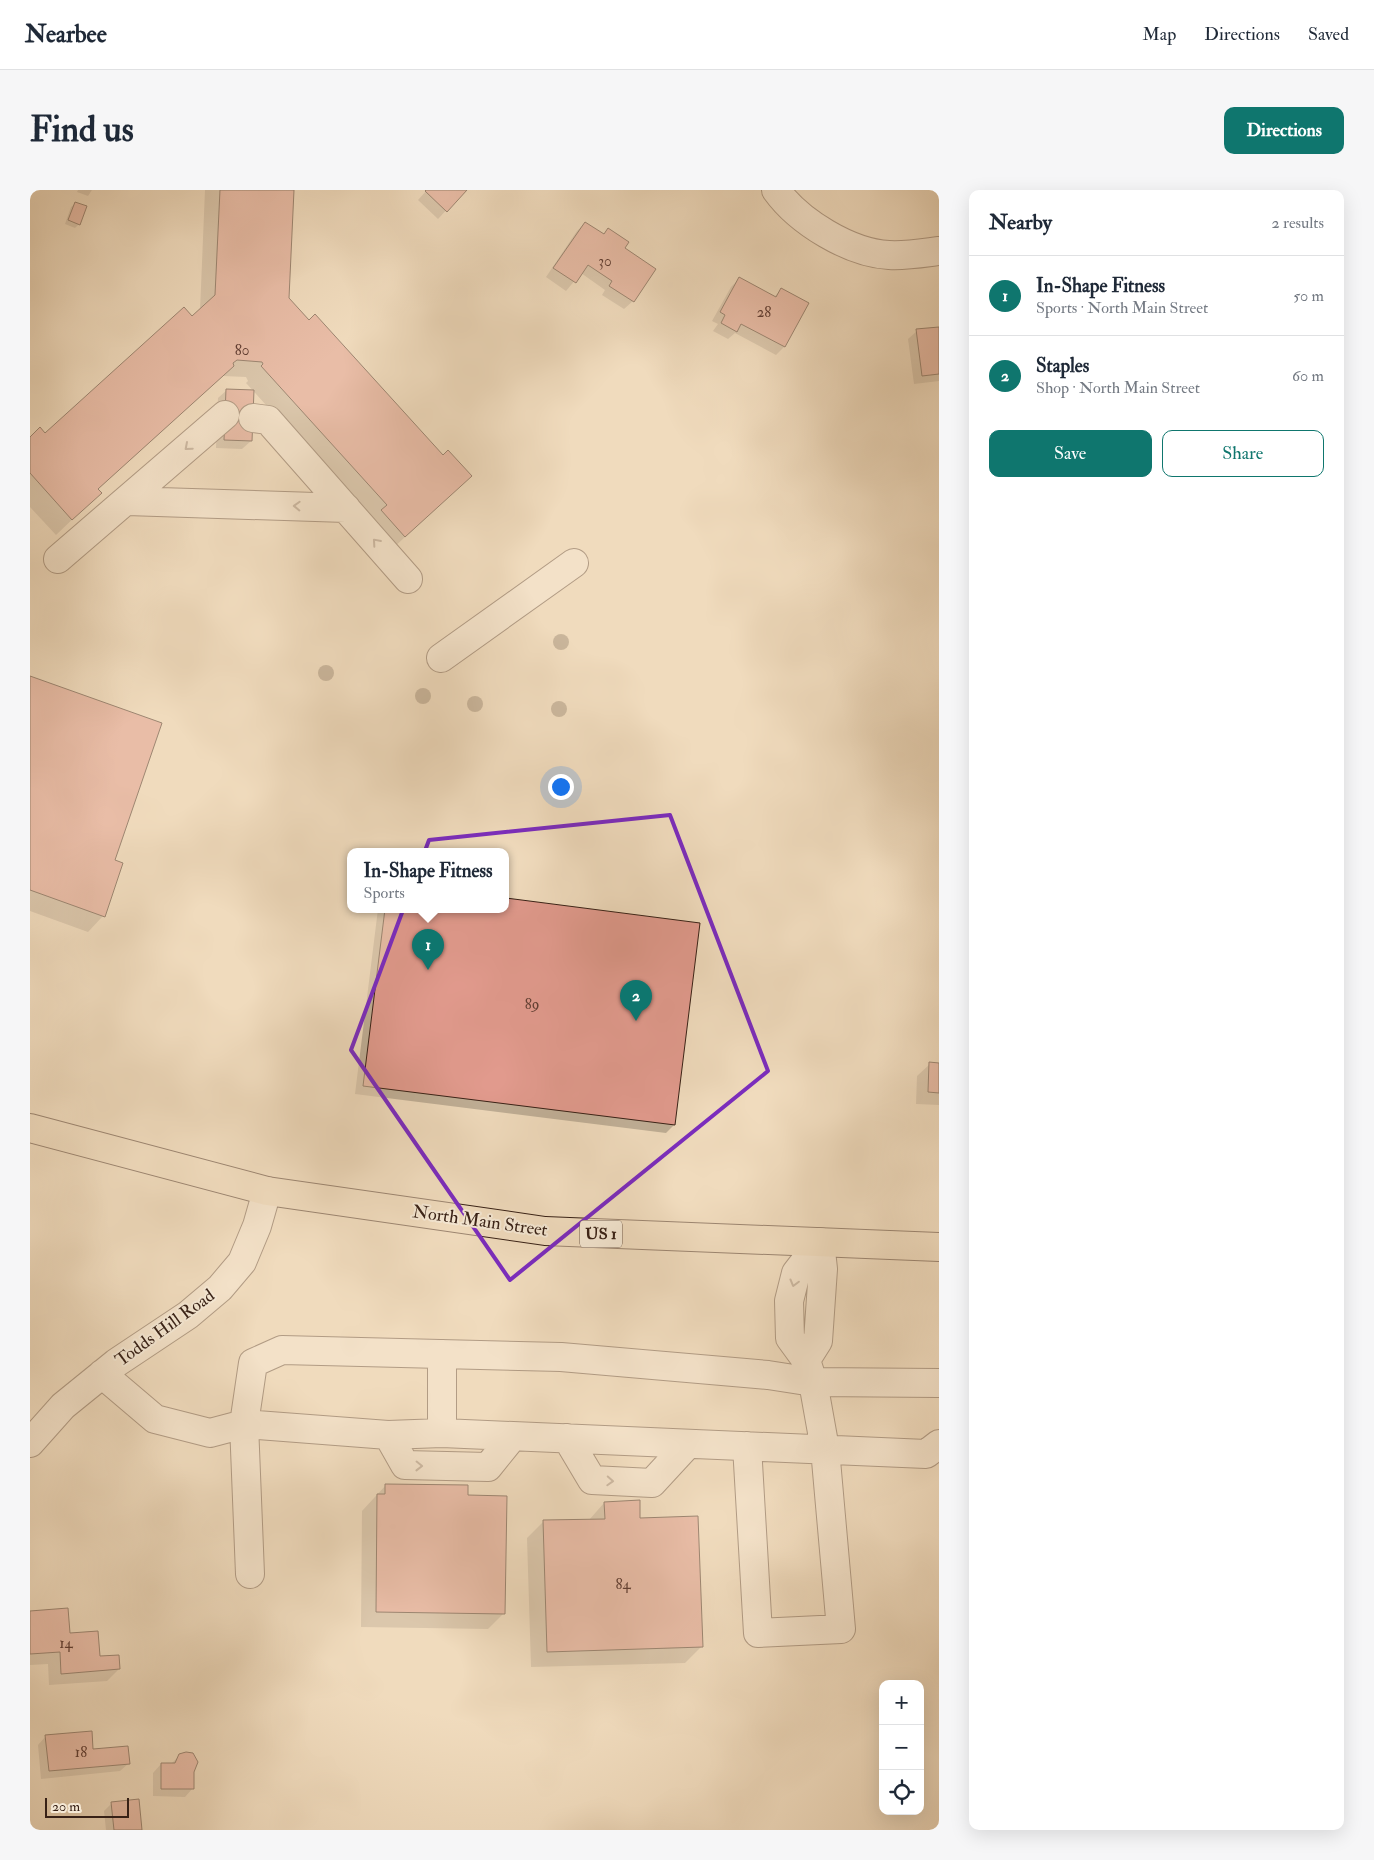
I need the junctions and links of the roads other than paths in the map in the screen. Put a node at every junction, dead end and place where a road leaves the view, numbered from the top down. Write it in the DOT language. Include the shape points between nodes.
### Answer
graph roads {
  1 [pos="776,190"];
  2 [pos="939,251"];
  3 [pos="225,415"];
  4 [pos="253,418"];
  5 [pos="127,501"];
  6 [pos="346,508"];
  7 [pos="58,559"];
  8 [pos="574,563"];
  9 [pos="408,579"];
  10 [pos="442,658"];
  11 [pos="30,1128"];
  12 [pos="267,1191"];
  13 [pos="820,1242"];
  14 [pos="939,1247"];
  15 [pos="442,1354"];
  16 [pos="809,1371"];
  17 [pos="102,1374"];
  18 [pos="939,1383"];
  19 [pos="244,1424"];
  20 [pos="442,1433"];
  21 [pos="388,1435"];
  22 [pos="513,1436"];
  23 [pos="567,1438"];
  24 [pos="30,1443"];
  25 [pos="688,1444"];
  26 [pos="939,1444"];
  27 [pos="747,1446"];
  28 [pos="825,1449"];
  29 [pos="250,1574"];
  1 -- 2 [label="street" via="806,219 835,239 861,250 889,255"];
  3 -- 5 [label="street, one-way"];
  4 -- 6 [label="street" via="268,420"];
  6 -- 5 [label="street, one-way"];
  5 -- 7 [label="street"];
  9 -- 6 [label="street, one-way"];
  8 -- 10 [label="street"];
  11 -- 12 [label="main road, North Main Street / US 1"];
  12 -- 13 [label="main road, North Main Street / US 1" via="545,1231"];
  12 -- 17 [label="street, Todds Hill Road" via="242,1262 220,1288 188,1315"];
  13 -- 14 [label="main road, North Main Street / US 1"];
  13 -- 16 [label="street" via="823,1269 818,1341"];
  15 -- 16 [label="street" via="561,1357 768,1376"];
  15 -- 19 [label="street" via="282,1350 253,1363"];
  15 -- 20 [label="street"];
  16 -- 18 [label="street"];
  16 -- 28 [label="street"];
  17 -- 19 [label="street" via="155,1419 210,1433"];
  17 -- 24 [label="street, Todds Hill Road" via="63,1406"];
  19 -- 21 [label="street"];
  19 -- 29 [label="street"];
  20 -- 21 [label="street"];
  20 -- 22 [label="street"];
  21 -- 22 [label="street, one-way" via="405,1465 488,1467"];
  22 -- 23 [label="street"];
  23 -- 25 [label="street"];
  23 -- 25 [label="street, one-way" via="592,1480 652,1483"];
  25 -- 27 [label="street"];
  26 -- 28 [label="street" via="926,1454"];
  27 -- 28 [label="street"];
  27 -- 28 [label="street" via="758,1633 841,1629"];
}
